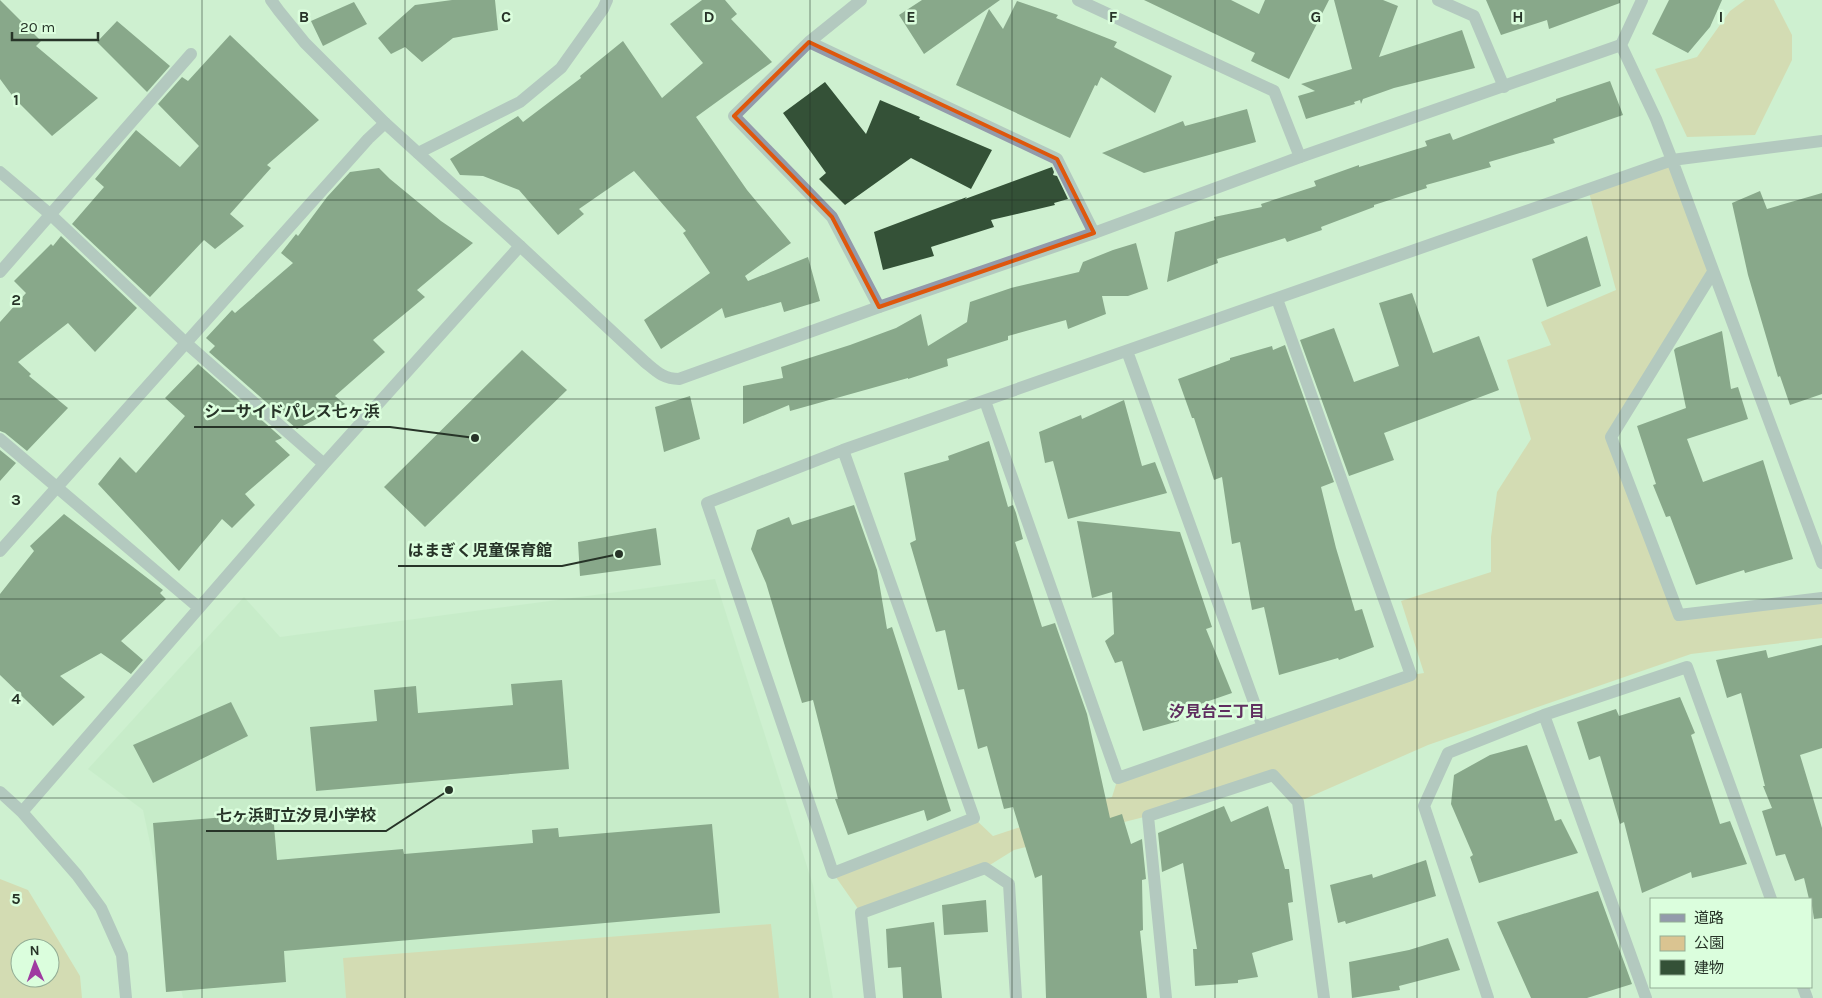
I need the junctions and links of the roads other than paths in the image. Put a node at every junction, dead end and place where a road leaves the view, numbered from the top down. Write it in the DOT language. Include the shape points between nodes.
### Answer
graph roads {
  1 [pos="271,0"];
  2 [pos="608,0"];
  3 [pos="862,0"];
  4 [pos="1078,0"];
  5 [pos="1438,0"];
  6 [pos="1642,0"];
  7 [pos="809,42"];
  8 [pos="1621,45"];
  9 [pos="191,54"];
  10 [pos="1504,86"];
  11 [pos="384,123"];
  12 [pos="1822,142"];
  13 [pos="418,153"];
  14 [pos="1300,157"];
  15 [pos="1672,160"];
  16 [pos="0,172"];
  17 [pos="51,215"];
  18 [pos="1094,233"];
  19 [pos="520,246"];
  20 [pos="0,272"];
  21 [pos="1713,272"];
  22 [pos="1277,300"];
  23 [pos="878,307"];
  24 [pos="186,343"];
  25 [pos="1127,351"];
  26 [pos="985,401"];
  27 [pos="0,439"];
  28 [pos="843,450"];
  29 [pos="324,464"];
  30 [pos="57,489"];
  31 [pos="0,551"];
  32 [pos="1822,564"];
  33 [pos="1822,598"];
  34 [pos="198,607"];
  35 [pos="1544,716"];
  36 [pos="1263,727"];
  37 [pos="0,792"];
  38 [pos="22,812"];
  39 [pos="1771,898"];
  40 [pos="126,998"];
  41 [pos="870,998"];
  42 [pos="1016,998"];
  43 [pos="1166,998"];
  44 [pos="1324,998"];
  45 [pos="1488,998"];
  46 [pos="1646,998"];
  1 -- 11 [label="street" via="305,43"];
  2 -- 13 [label="street" via="561,68 520,102"];
  3 -- 7 [label="street"];
  4 -- 14 [label="street" via="1274,91"];
  5 -- 10 [label="street" via="1474,16"];
  6 -- 8 [label="street"];
  7 -- 18 [label="street" via="1056,159"];
  7 -- 23 [label="street" via="734,116 832,217"];
  8 -- 10 [label="street"];
  8 -- 15 [label="street"];
  9 -- 17 [label="street"];
  10 -- 14 [label="street"];
  11 -- 13 [label="street"];
  11 -- 24 [label="street"];
  12 -- 15 [label="street"];
  13 -- 19 [label="street"];
  14 -- 18 [label="street"];
  15 -- 21 [label="street"];
  15 -- 22 [label="street"];
  16 -- 17 [label="street"];
  17 -- 20 [label="street"];
  17 -- 24 [label="street"];
  18 -- 23 [label="street"];
  19 -- 23 [label="street" via="645,362 661,376 670,379"];
  19 -- 29 [label="street"];
  21 -- 32 [label="street"];
  21 -- 33 [label="street" via="1611,437 1679,614"];
  22 -- 25 [label="street"];
  22 -- 36 [label="street" via="1411,675"];
  24 -- 29 [label="street"];
  24 -- 30 [label="street"];
  25 -- 26 [label="street"];
  25 -- 36 [label="street"];
  26 -- 28 [label="street"];
  26 -- 36 [label="street" via="1118,778"];
  27 -- 30 [label="street"];
  28 -- 28 [label="street" via="974,818 834,873 707,503"];
  29 -- 34 [label="street"];
  30 -- 31 [label="street"];
  30 -- 34 [label="street"];
  34 -- 38 [label="street"];
  35 -- 39 [label="street" via="1687,667"];
  35 -- 45 [label="street" via="1448,753 1424,806"];
  35 -- 46 [label="street"];
  37 -- 38 [label="street"];
  38 -- 40 [label="street" via="101,908 122,955"];
  41 -- 42 [label="street" via="861,913 985,868 1009,884"];
  43 -- 44 [label="street" via="1148,816 1273,776 1298,802"];
}
